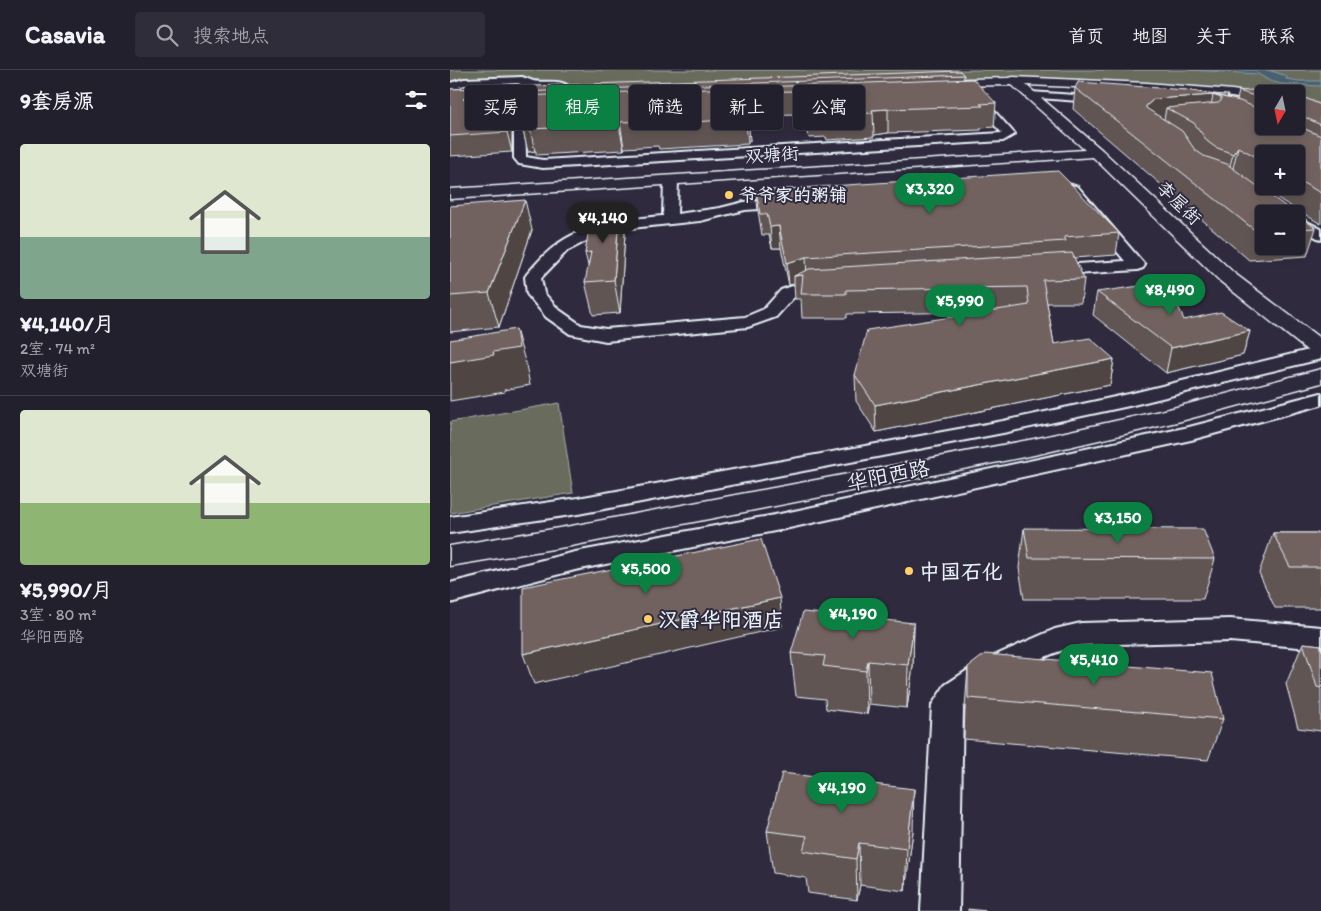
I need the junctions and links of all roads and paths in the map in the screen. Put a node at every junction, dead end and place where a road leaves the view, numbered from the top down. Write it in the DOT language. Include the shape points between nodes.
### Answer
graph roads {
  1 [pos="1013,80"];
  2 [pos="922,83"];
  3 [pos="527,84"];
  4 [pos="557,85"];
  5 [pos="1030,95"];
  6 [pos="966,98"];
  7 [pos="1255,98"];
  8 [pos="465,100"];
  9 [pos="450,101"];
  10 [pos="1115,101"];
  11 [pos="519,130"];
  12 [pos="1097,153"];
  13 [pos="672,180"];
  14 [pos="450,194"];
  15 [pos="670,219"];
  16 [pos="1305,224"];
  17 [pos="1321,234"];
  18 [pos="1321,352"];
  19 [pos="1321,376"];
  20 [pos="1321,399"];
  21 [pos="450,525"];
  22 [pos="450,556"];
  23 [pos="450,592"];
  24 [pos="1321,638"];
  25 [pos="940,911"];
  1 -- 2 [label="street"];
  1 -- 5 [label="street, 李屋街"];
  1 -- 7 [label="street" via="1159,87"];
  3 -- 3 [label="street" via="522,80 483,81 450,86 461,90 517,88"];
  3 -- 4 [label="street"];
  5 -- 10 [label="street"];
  5 -- 12 [label="street, 李屋街"];
  6 -- 11 [label="street" via="976,97 1009,134 1003,137 542,164 520,158"];
  8 -- 9 [label="street"];
  12 -- 13 [label="street, 双塘街"];
  12 -- 18 [label="street, 李屋街" via="1226,277"];
  13 -- 14 [label="street, 双塘街"];
  13 -- 15 [label="street"];
  15 -- 15 [label="street" via="613,227 571,242 533,277 536,294 552,313 576,330 606,335 748,322 770,313 787,294 807,286 1137,265 1073,190 1058,185 744,206 711,216"];
  16 -- 17 [label="street"];
  18 -- 21 [label="street" via="1129,400 1003,427 578,506"];
  19 -- 22 [label="street, 华阳西路" via="1172,416 1034,447"];
  20 -- 23 [label="street" via="1011,473 575,561"];
  24 -- 25 [label="street" via="1230,630 1081,634 1055,640 991,670 956,694 948,705"];
}
